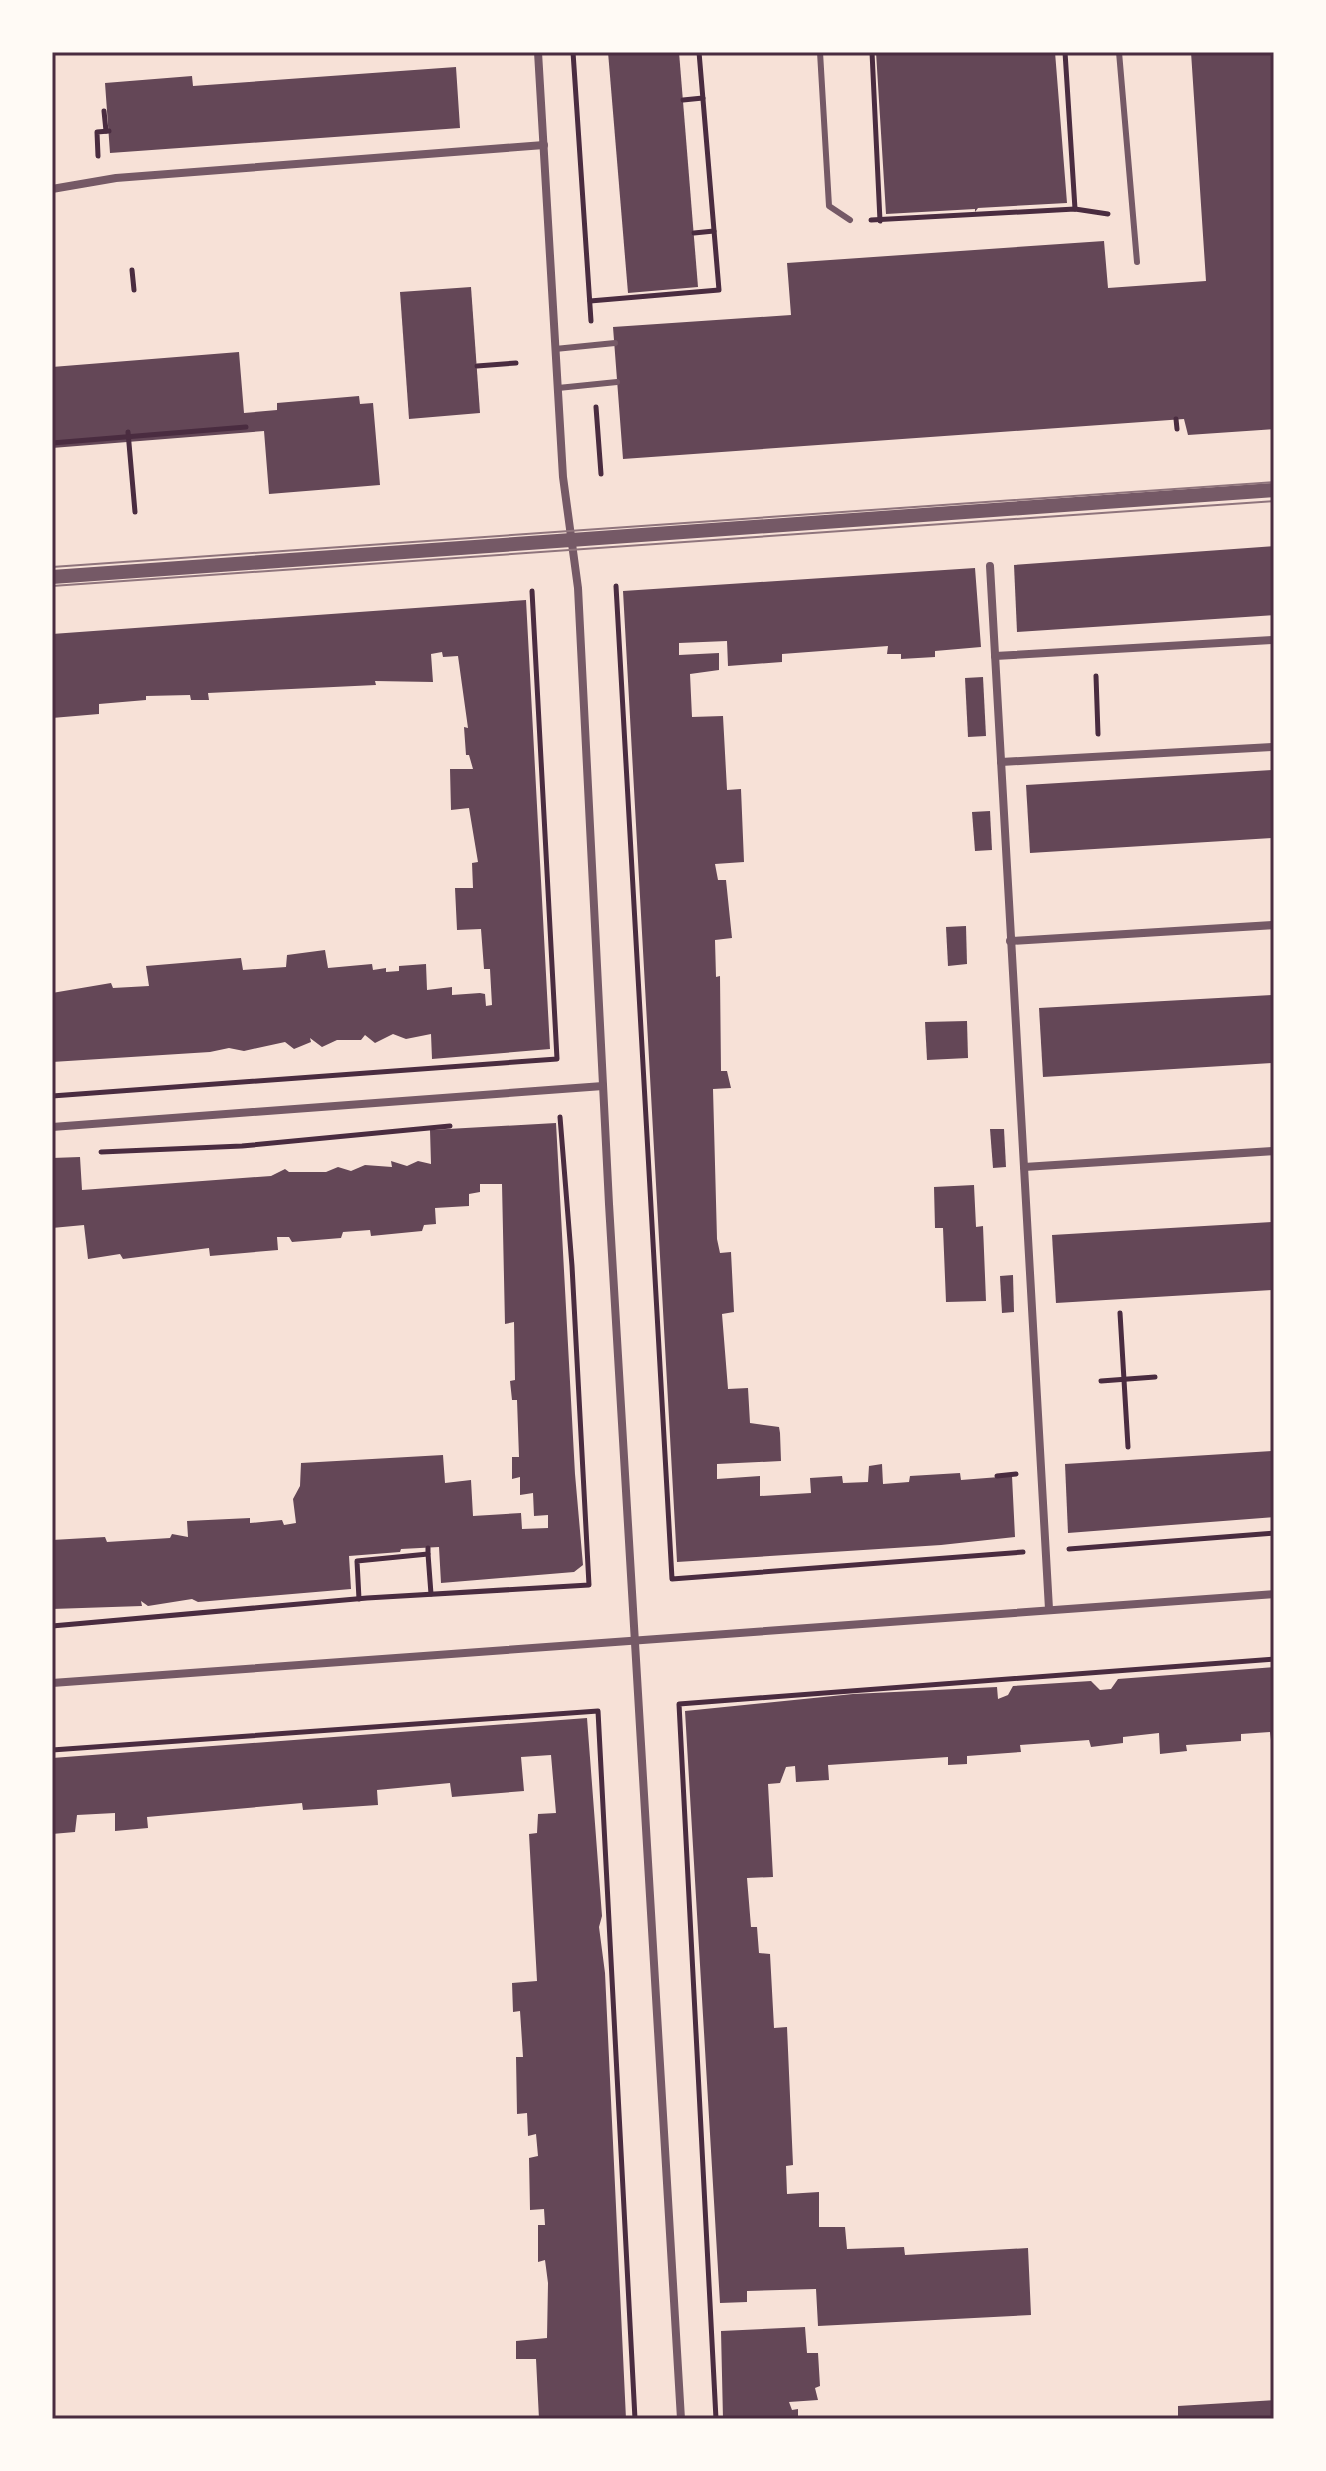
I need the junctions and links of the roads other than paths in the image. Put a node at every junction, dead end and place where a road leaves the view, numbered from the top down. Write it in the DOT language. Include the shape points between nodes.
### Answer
graph roads {
  1 [pos="538,52"];
  2 [pos="820,52"];
  3 [pos="1119,52"];
  4 [pos="544,145"];
  5 [pos="52,189"];
  6 [pos="850,220"];
  7 [pos="1137,262"];
  8 [pos="615,343"];
  9 [pos="555,349"];
  10 [pos="617,382"];
  11 [pos="558,388"];
  12 [pos="1274,490"];
  13 [pos="569,540"];
  14 [pos="990,566"];
  15 [pos="52,577"];
  16 [pos="1274,640"];
  17 [pos="995,656"];
  18 [pos="1274,747"];
  19 [pos="1001,762"];
  20 [pos="1274,925"];
  21 [pos="1010,941"];
  22 [pos="603,1086"];
  23 [pos="52,1127"];
  24 [pos="1274,1151"];
  25 [pos="1024,1167"];
  26 [pos="1274,1594"];
  27 [pos="1049,1609"];
  28 [pos="635,1638"];
  29 [pos="52,1683"];
  30 [pos="681,2419"];
  1 -- 4 [label="street"];
  2 -- 6 [label="lane" via="829,206"];
  3 -- 7 [label="lane"];
  4 -- 5 [label="street" via="100,180"];
  4 -- 9 [label="street"];
  8 -- 9 [label="lane"];
  9 -- 11 [label="street"];
  10 -- 11 [label="lane"];
  11 -- 13 [label="street"];
  12 -- 13 [label="street"];
  13 -- 15 [label="street"];
  13 -- 22 [label="street" via="578,588"];
  14 -- 17 [label="street"];
  16 -- 17 [label="street"];
  17 -- 19 [label="street"];
  18 -- 19 [label="street"];
  19 -- 21 [label="street"];
  20 -- 21 [label="street"];
  21 -- 25 [label="street"];
  22 -- 23 [label="street"];
  22 -- 28 [label="street"];
  24 -- 25 [label="street"];
  25 -- 27 [label="street"];
  26 -- 27 [label="street"];
  27 -- 28 [label="street"];
  28 -- 29 [label="street"];
  28 -- 30 [label="street"];
}
